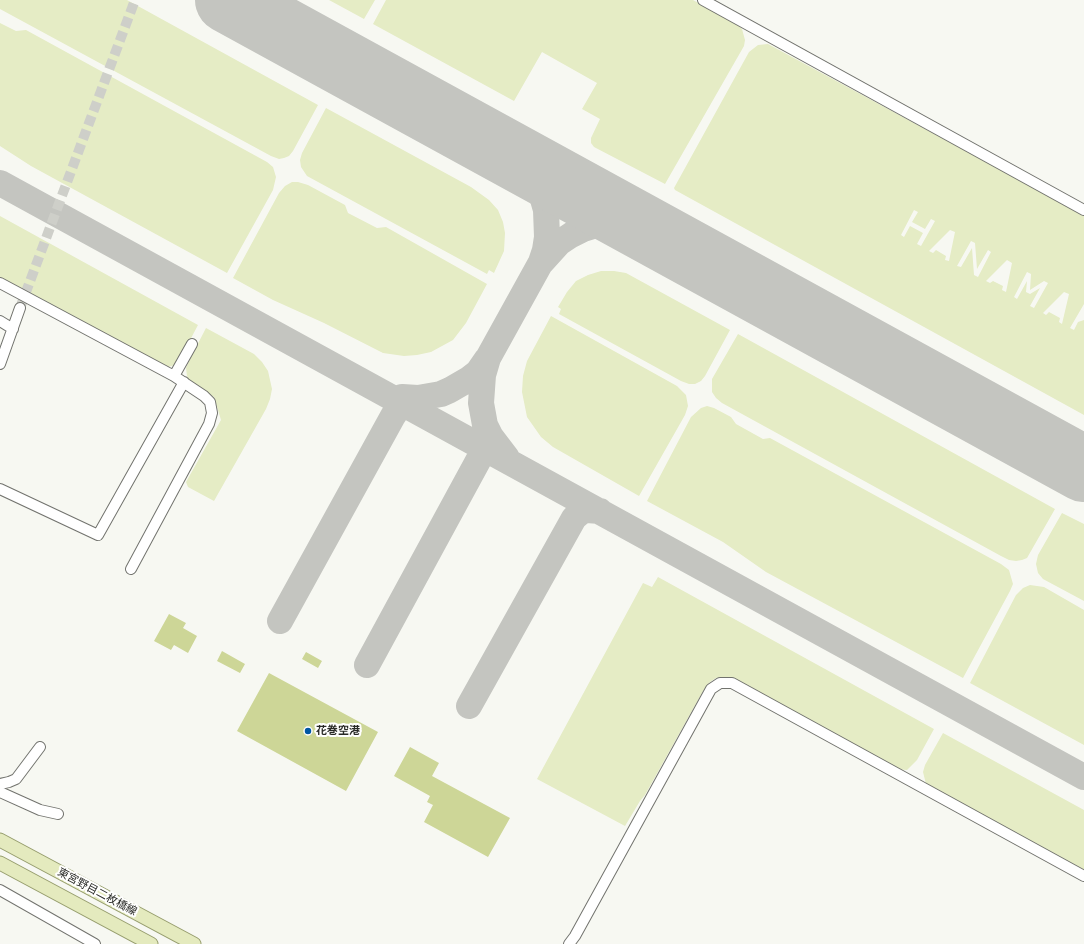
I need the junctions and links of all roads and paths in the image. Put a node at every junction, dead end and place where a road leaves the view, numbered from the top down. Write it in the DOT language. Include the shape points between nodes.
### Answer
graph roads {
  1 [pos="704,0"];
  2 [pos="1084,210"];
  3 [pos="0,283"];
  4 [pos="20,308"];
  5 [pos="0,322"];
  6 [pos="13,329"];
  7 [pos="192,344"];
  8 [pos="0,364"];
  9 [pos="174,376"];
  10 [pos="184,382"];
  11 [pos="0,488"];
  12 [pos="131,569"];
  13 [pos="40,747"];
  14 [pos="0,784"];
  15 [pos="0,792"];
  16 [pos="58,814"];
  17 [pos="0,840"];
  18 [pos="0,863"];
  19 [pos="1084,876"];
  20 [pos="0,890"];
  21 [pos="95,944"];
  22 [pos="151,944"];
  23 [pos="194,944"];
  24 [pos="569,944"];
  1 -- 2 [label="street"];
  3 -- 9 [label="street"];
  4 -- 6 [label="street"];
  5 -- 6 [label="street"];
  6 -- 8 [label="street"];
  7 -- 9 [label="street"];
  9 -- 10 [label="street"];
  10 -- 11 [label="street" via="98,535"];
  10 -- 12 [label="street" via="210,402 212,412 209,424"];
  13 -- 14 [label="street" via="16,778"];
  15 -- 16 [label="street" via="40,810"];
  17 -- 23 [label="main road, 東宮野目二枚橋線"];
  18 -- 22 [label="main road, 東宮野目二枚橋線"];
  19 -- 24 [label="street" via="732,683 720,683 711,689"];
  20 -- 21 [label="street"];
}
